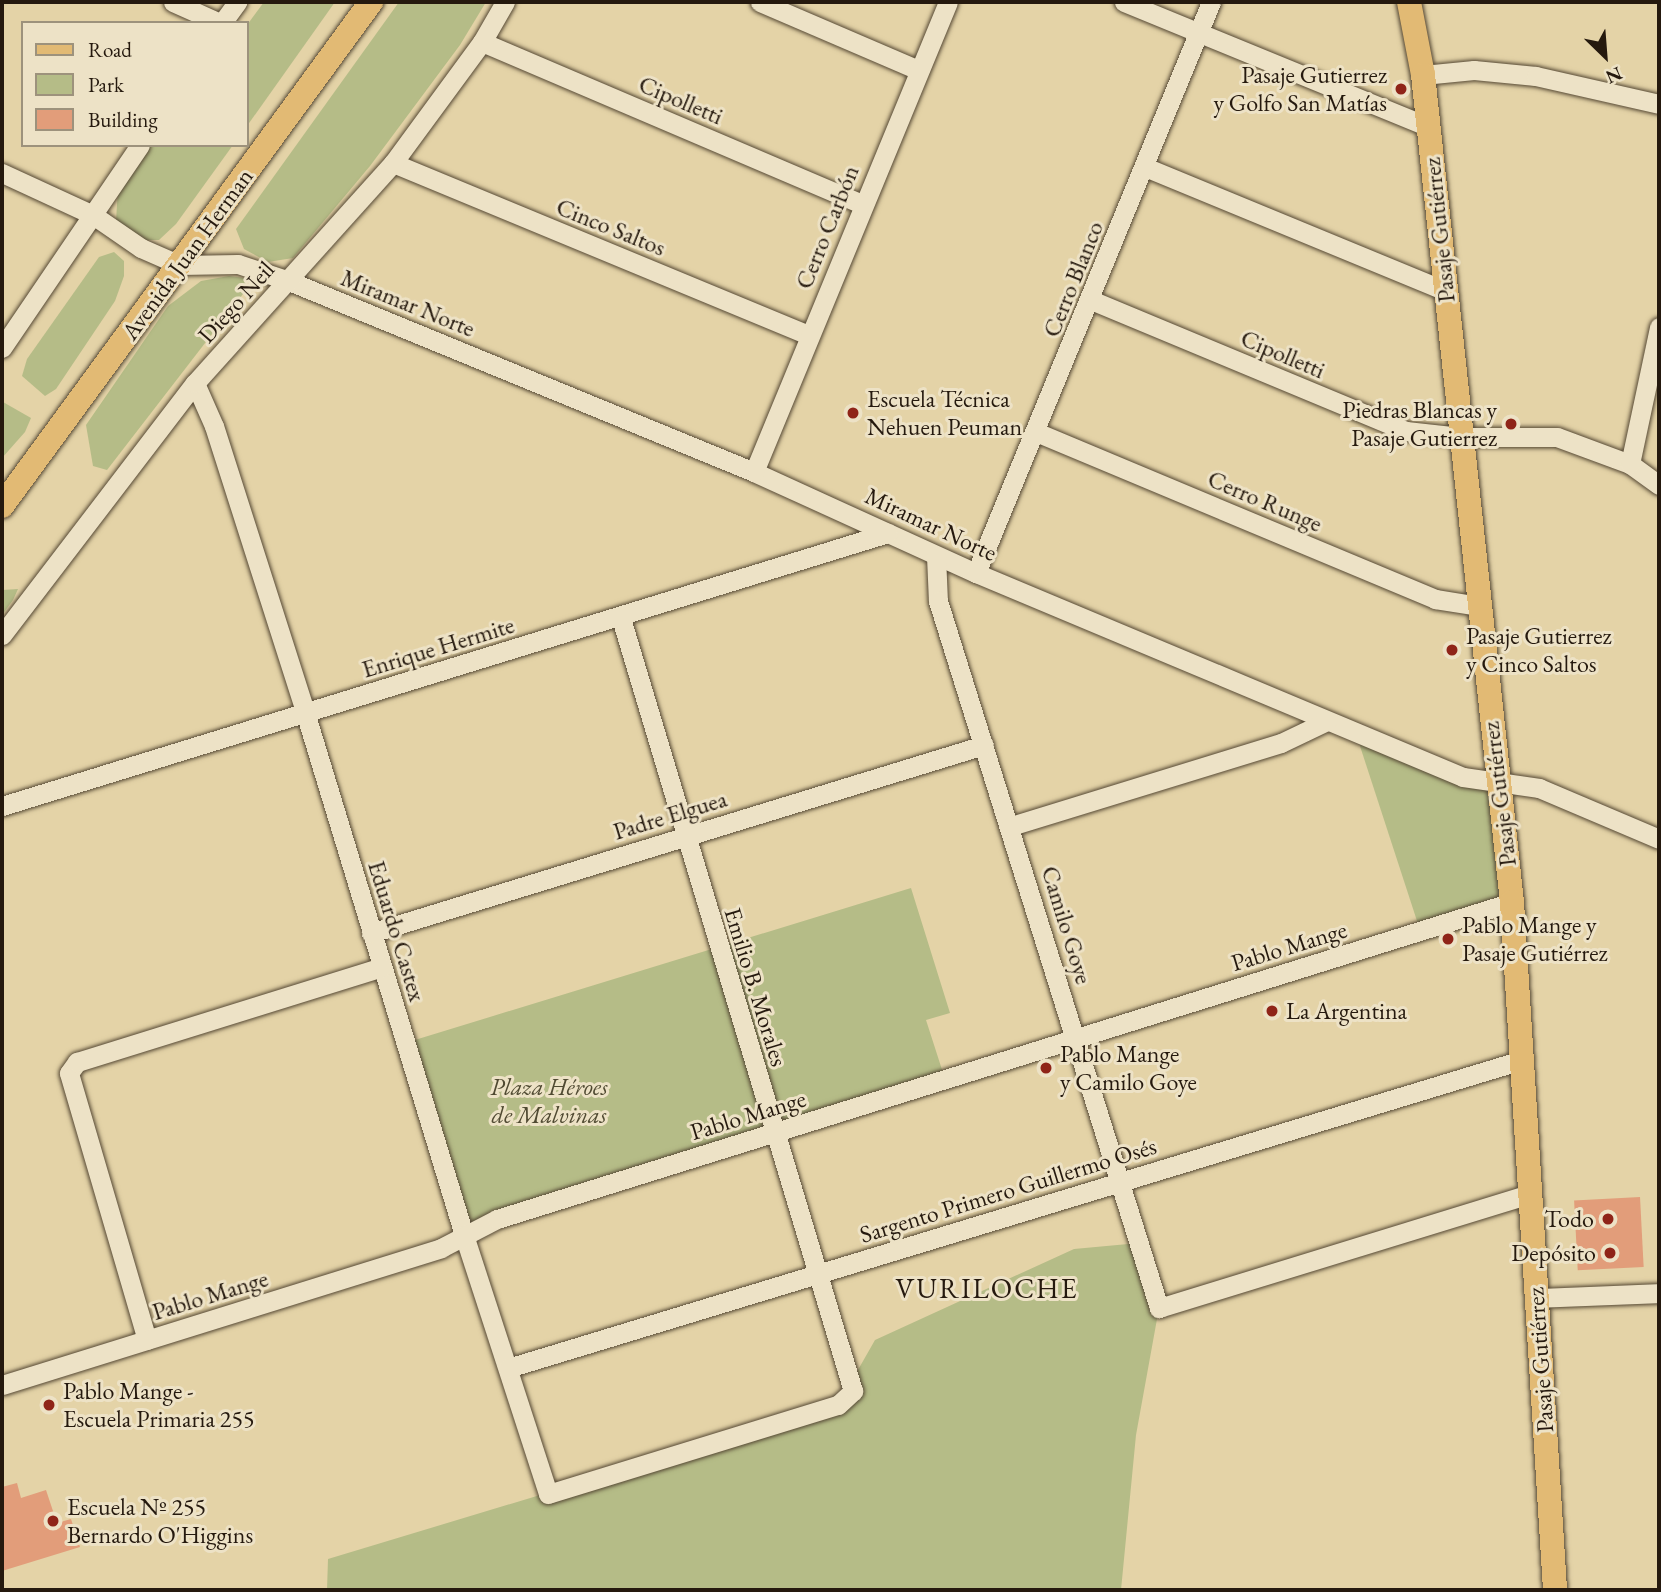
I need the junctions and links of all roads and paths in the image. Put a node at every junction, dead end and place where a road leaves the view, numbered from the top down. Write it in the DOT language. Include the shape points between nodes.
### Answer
graph roads {
  1 [pos="173,2"];
  2 [pos="237,2"];
  3 [pos="371,2"];
  4 [pos="505,2"];
  5 [pos="760,2"];
  6 [pos="948,2"];
  7 [pos="1124,2"];
  8 [pos="1211,2"];
  9 [pos="1409,2"];
  10 [pos="216,21"];
  11 [pos="223,21"];
  12 [pos="1198,33"];
  13 [pos="482,42"];
  14 [pos="919,70"];
  15 [pos="1423,75"];
  16 [pos="1659,104"];
  17 [pos="1427,126"];
  18 [pos="139,147"];
  19 [pos="393,163"];
  20 [pos="1145,167"];
  21 [pos="2,173"];
  22 [pos="862,204"];
  23 [pos="93,215"];
  24 [pos="180,265"];
  25 [pos="289,281"];
  26 [pos="1446,291"];
  27 [pos="1091,300"];
  28 [pos="1659,327"];
  29 [pos="810,336"];
  30 [pos="2,348"];
  31 [pos="195,383"];
  32 [pos="1036,432"];
  33 [pos="1461,437"];
  34 [pos="1630,464"];
  35 [pos="754,472"];
  36 [pos="1659,485"];
  37 [pos="2,506"];
  38 [pos="888,533"];
  39 [pos="936,556"];
  40 [pos="976,573"];
  41 [pos="1478,606"];
  42 [pos="621,618"];
  43 [pos="2,635"];
  44 [pos="305,712"];
  45 [pos="1327,721"];
  46 [pos="984,745"];
  47 [pos="1497,781"];
  48 [pos="2,806"];
  49 [pos="1011,826"];
  50 [pos="684,837"];
  51 [pos="1659,839"];
  52 [pos="1512,902"];
  53 [pos="371,933"];
  54 [pos="382,967"];
  55 [pos="1077,1038"];
  56 [pos="1522,1060"];
  57 [pos="776,1132"];
  58 [pos="1120,1182"];
  59 [pos="1529,1194"];
  60 [pos="464,1235"];
  61 [pos="819,1272"];
  62 [pos="1659,1293"];
  63 [pos="1537,1298"];
  64 [pos="147,1340"];
  65 [pos="508,1368"];
  66 [pos="2,1385"];
  67 [pos="548,1494"];
  68 [pos="1555,1590"];
  1 -- 10 [label="street"];
  2 -- 11 [label="street"];
  3 -- 24 [label="main road, Avenida Juan Herman"];
  4 -- 13 [label="street, Diego Neil"];
  5 -- 14 [label="street"];
  6 -- 14 [label="street, Cerro Carbón"];
  7 -- 12 [label="street"];
  8 -- 12 [label="street, Cerro Blanco"];
  9 -- 15 [label="main road, Pasaje Gutiérrez"];
  12 -- 17 [label="street"];
  12 -- 20 [label="street, Cerro Blanco"];
  13 -- 19 [label="street, Diego Neil"];
  13 -- 22 [label="street, Cipolletti"];
  14 -- 22 [label="street, Cerro Carbón"];
  15 -- 16 [label="street" via="1474,70 1536,76"];
  15 -- 17 [label="main road, Pasaje Gutiérrez"];
  17 -- 26 [label="main road, Pasaje Gutiérrez"];
  18 -- 23 [label="street"];
  19 -- 25 [label="street, Diego Neil"];
  19 -- 29 [label="street, Cinco Saltos"];
  20 -- 26 [label="street"];
  20 -- 27 [label="street, Cerro Blanco"];
  21 -- 23 [label="street"];
  22 -- 29 [label="street, Cerro Carbón"];
  23 -- 24 [label="street" via="141,248"];
  23 -- 30 [label="street"];
  24 -- 25 [label="street, Miramar Norte" via="238,264"];
  24 -- 37 [label="main road, Avenida Juan Herman"];
  25 -- 31 [label="street, Diego Neil"];
  25 -- 35 [label="street, Miramar Norte"];
  26 -- 33 [label="main road, Pasaje Gutiérrez"];
  27 -- 32 [label="street, Cerro Blanco"];
  27 -- 33 [label="street, Cipolletti" via="1406,431"];
  28 -- 34 [label="street"];
  29 -- 35 [label="street, Cerro Carbón"];
  31 -- 43 [label="street, Diego Neil"];
  31 -- 44 [label="street, Eduardo Castex" via="214,426"];
  32 -- 40 [label="street, Cerro Blanco"];
  32 -- 41 [label="street, Cerro Runge" via="1435,599"];
  33 -- 34 [label="street, Cipolletti" via="1557,437"];
  33 -- 41 [label="main road, Pasaje Gutiérrez"];
  34 -- 36 [label="street, Cipolletti"];
  35 -- 38 [label="street, Miramar Norte"];
  38 -- 39 [label="street, Miramar Norte"];
  38 -- 42 [label="street, Enrique Hermite"];
  39 -- 40 [label="street, Miramar Norte"];
  39 -- 46 [label="street, Camilo Goye" via="938,601"];
  40 -- 45 [label="street, Miramar Norte"];
  41 -- 47 [label="main road, Pasaje Gutiérrez"];
  42 -- 44 [label="street, Enrique Hermite"];
  42 -- 50 [label="street, Emilio B. Morales"];
  44 -- 48 [label="street, Enrique Hermite"];
  44 -- 53 [label="street, Eduardo Castex"];
  45 -- 47 [label="street, Miramar Norte" via="1463,778"];
  45 -- 49 [label="street" via="1281,743"];
  46 -- 49 [label="street, Camilo Goye"];
  46 -- 50 [label="street, Padre Elguea"];
  47 -- 51 [label="street, Miramar Norte" via="1539,788"];
  47 -- 52 [label="main road, Pasaje Gutiérrez"];
  49 -- 55 [label="street, Camilo Goye"];
  50 -- 53 [label="street, Padre Elguea"];
  50 -- 57 [label="street, Emilio B. Morales"];
  52 -- 55 [label="street, Pablo Mange"];
  52 -- 56 [label="main road, Pasaje Gutiérrez"];
  53 -- 54 [label="street, Eduardo Castex"];
  54 -- 60 [label="street, Eduardo Castex"];
  54 -- 64 [label="street" via="77,1062 69,1073"];
  55 -- 57 [label="street, Pablo Mange"];
  55 -- 58 [label="street, Camilo Goye"];
  56 -- 58 [label="street, Sargento Primero Guillermo Osés"];
  56 -- 59 [label="main road, Pasaje Gutiérrez"];
  57 -- 60 [label="street, Pablo Mange" via="497,1219"];
  57 -- 61 [label="street, Emilio B. Morales"];
  58 -- 59 [label="street, Camilo Goye" via="1159,1308"];
  58 -- 61 [label="street, Sargento Primero Guillermo Osés"];
  59 -- 63 [label="main road, Pasaje Gutiérrez"];
  60 -- 64 [label="street, Pablo Mange" via="441,1248"];
  60 -- 65 [label="street, Eduardo Castex"];
  61 -- 65 [label="street, Sargento Primero Guillermo Osés"];
  61 -- 67 [label="street, Emilio B. Morales" via="852,1379 853,1391 838,1405"];
  62 -- 63 [label="street"];
  63 -- 68 [label="main road, Pasaje Gutiérrez"];
  64 -- 66 [label="street, Pablo Mange"];
  65 -- 67 [label="street, Eduardo Castex"];
}
